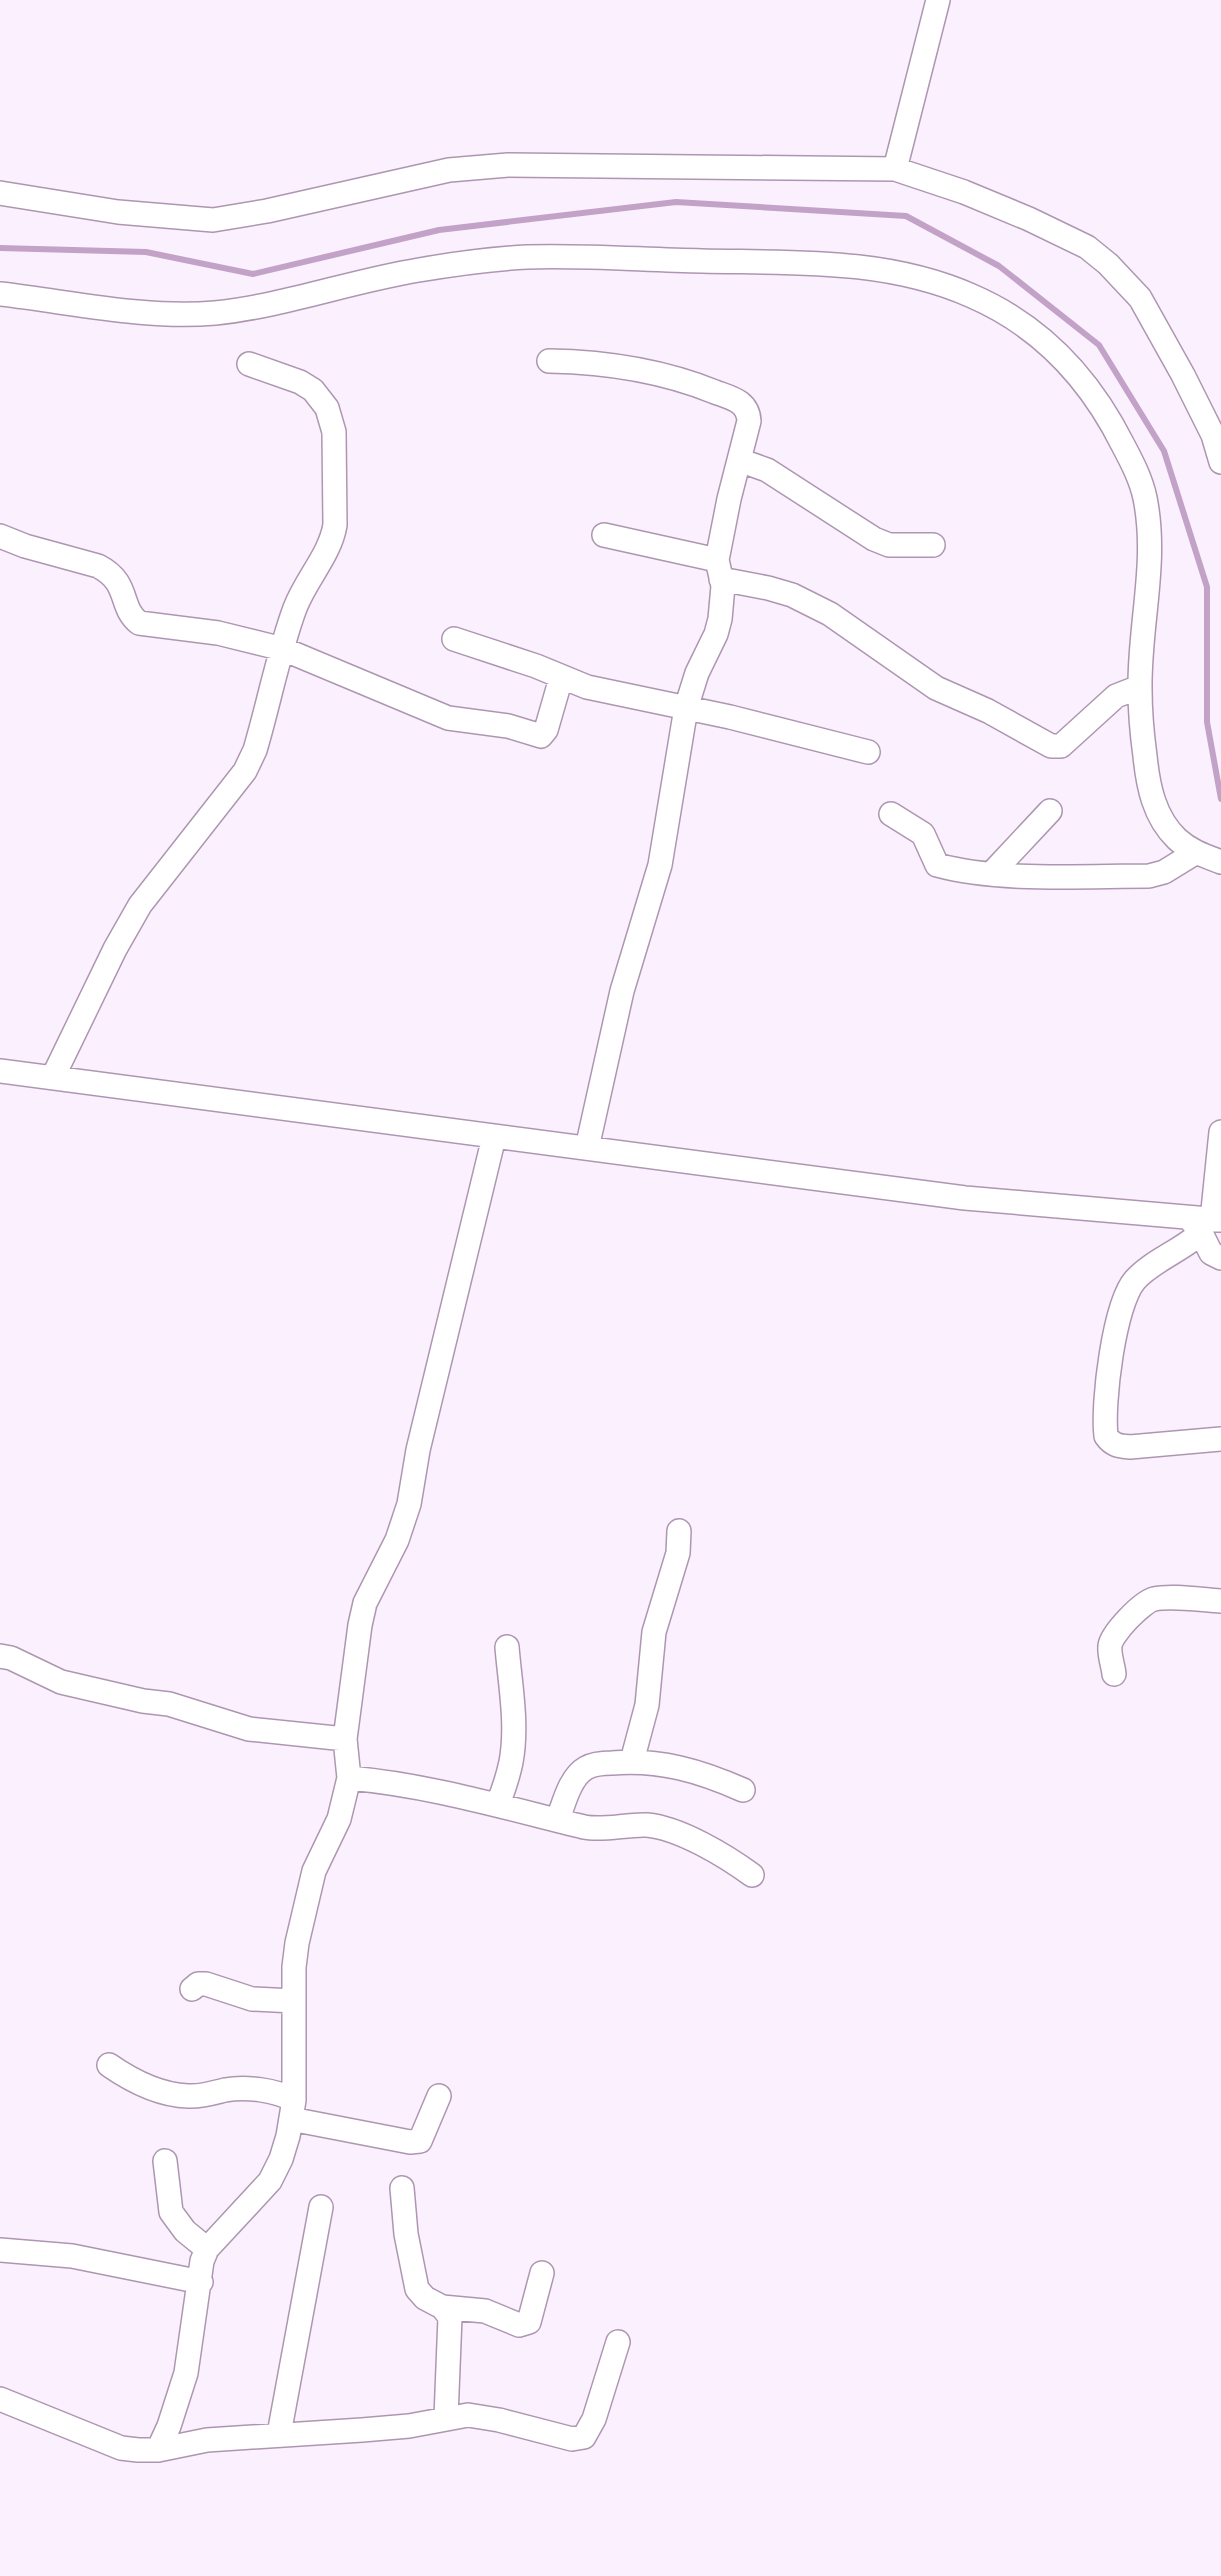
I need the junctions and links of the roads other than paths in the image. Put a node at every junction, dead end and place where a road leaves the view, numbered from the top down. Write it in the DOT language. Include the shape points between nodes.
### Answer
graph roads {
  1 [pos="938,0"];
  2 [pos="895,169"];
  3 [pos="0,193"];
  4 [pos="0,294"];
  5 [pos="550,361"];
  6 [pos="249,364"];
  7 [pos="739,460"];
  8 [pos="1221,462"];
  9 [pos="604,535"];
  10 [pos="0,536"];
  11 [pos="933,545"];
  12 [pos="719,569"];
  13 [pos="454,639"];
  14 [pos="283,649"];
  15 [pos="561,678"];
  16 [pos="1139,687"];
  17 [pos="687,708"];
  18 [pos="868,752"];
  19 [pos="1050,811"];
  20 [pos="891,814"];
  21 [pos="1195,853"];
  22 [pos="1221,862"];
  23 [pos="992,873"];
  24 [pos="0,1071"];
  25 [pos="53,1077"];
  26 [pos="1221,1132"];
  27 [pos="494,1137"];
  28 [pos="587,1148"];
  29 [pos="1205,1222"];
  30 [pos="1221,1258"];
  31 [pos="1221,1439"];
  32 [pos="679,1531"];
  33 [pos="1221,1601"];
  34 [pos="507,1647"];
  35 [pos="0,1656"];
  36 [pos="1114,1674"];
  37 [pos="345,1739"];
  38 [pos="632,1761"];
  39 [pos="349,1779"];
  40 [pos="743,1790"];
  41 [pos="498,1804"];
  42 [pos="558,1819"];
  43 [pos="752,1875"];
  44 [pos="192,1989"];
  45 [pos="294,2001"];
  46 [pos="108,2065"];
  47 [pos="439,2096"];
  48 [pos="292,2110"];
  49 [pos="165,2161"];
  50 [pos="402,2188"];
  51 [pos="321,2207"];
  52 [pos="207,2249"];
  53 [pos="0,2250"];
  54 [pos="542,2273"];
  55 [pos="201,2281"];
  56 [pos="442,2306"];
  57 [pos="618,2342"];
  58 [pos="0,2399"];
  59 [pos="446,2417"];
  60 [pos="279,2434"];
  61 [pos="158,2450"];
  1 -- 2 [label="street"];
  2 -- 3 [label="street" via="467,167 213,220 118,212"];
  2 -- 8 [label="street" via="1029,219 1087,247 1108,264 1140,298 1213,435"];
  4 -- 16 [label="street" via="139,312 213,313 422,269 550,257 852,266 936,282 1001,311 1064,358 1110,418 1138,473 1150,541"];
  5 -- 7 [label="street" via="668,374 737,401 747,409 749,421"];
  6 -- 14 [label="street" via="313,390 327,408 334,432 333,538 311,573"];
  7 -- 11 [label="street" via="767,470 874,539 889,545"];
  7 -- 12 [label="street"];
  9 -- 12 [label="street"];
  10 -- 14 [label="street" via="110,572 139,623 218,633"];
  12 -- 16 [label="street" via="831,614 936,688 1051,746 1061,746 1116,696"];
  12 -- 17 [label="street" via="720,619"];
  13 -- 15 [label="street"];
  14 -- 15 [label="street" via="441,715 508,726 538,737 546,730"];
  14 -- 25 [label="street" via="246,771 140,905"];
  15 -- 17 [label="street"];
  16 -- 21 [label="street" via="1154,805 1174,837"];
  17 -- 18 [label="street"];
  17 -- 28 [label="street" via="660,865 622,991"];
  19 -- 23 [label="street"];
  20 -- 23 [label="street" via="923,834 937,865"];
  21 -- 22 [label="street"];
  21 -- 23 [label="street" via="1149,876"];
  24 -- 25 [label="street"];
  25 -- 27 [label="street"];
  26 -- 29 [label="street"];
  27 -- 28 [label="street"];
  27 -- 37 [label="street" via="409,1504 397,1540 365,1603"];
  28 -- 29 [label="street" via="965,1198"];
  29 -- 30 [label="street" via="1211,1254"];
  29 -- 31 [label="street" via="1192,1240 1132,1285 1110,1351 1105,1429 1110,1443 1117,1446"];
  32 -- 38 [label="street" via="678,1553 654,1632 647,1705"];
  33 -- 36 [label="street" via="1165,1598 1147,1602 1111,1639"];
  34 -- 41 [label="street" via="513,1743"];
  35 -- 37 [label="street" via="61,1682 169,1704 250,1728"];
  37 -- 39 [label="street"];
  38 -- 40 [label="street" via="666,1764"];
  38 -- 42 [label="street" via="586,1768 576,1777"];
  39 -- 41 [label="street" via="389,1782"];
  39 -- 45 [label="street" via="339,1819 314,1871 303,1912 295,1955"];
  41 -- 42 [label="street"];
  42 -- 43 [label="street" via="588,1828 662,1828 728,1857"];
  44 -- 45 [label="street" via="206,1984 252,1999"];
  45 -- 48 [label="street"];
  46 -- 48 [label="street" via="144,2086 188,2096 228,2090 283,2095"];
  47 -- 48 [label="street" via="419,2141 410,2142"];
  48 -- 52 [label="street" via="281,2159 270,2181"];
  49 -- 52 [label="street" via="171,2212"];
  50 -- 56 [label="street" via="416,2289"];
  51 -- 60 [label="street"];
  52 -- 55 [label="street"];
  53 -- 55 [label="street" via="72,2256"];
  54 -- 56 [label="street" via="529,2322 519,2325 485,2311"];
  55 -- 61 [label="street" via="186,2373"];
  56 -- 59 [label="street" via="450,2318"];
  57 -- 59 [label="street" via="584,2438 489,2418"];
  58 -- 61 [label="street" via="121,2448"];
  59 -- 60 [label="street" via="409,2426"];
  60 -- 61 [label="street"];
}
